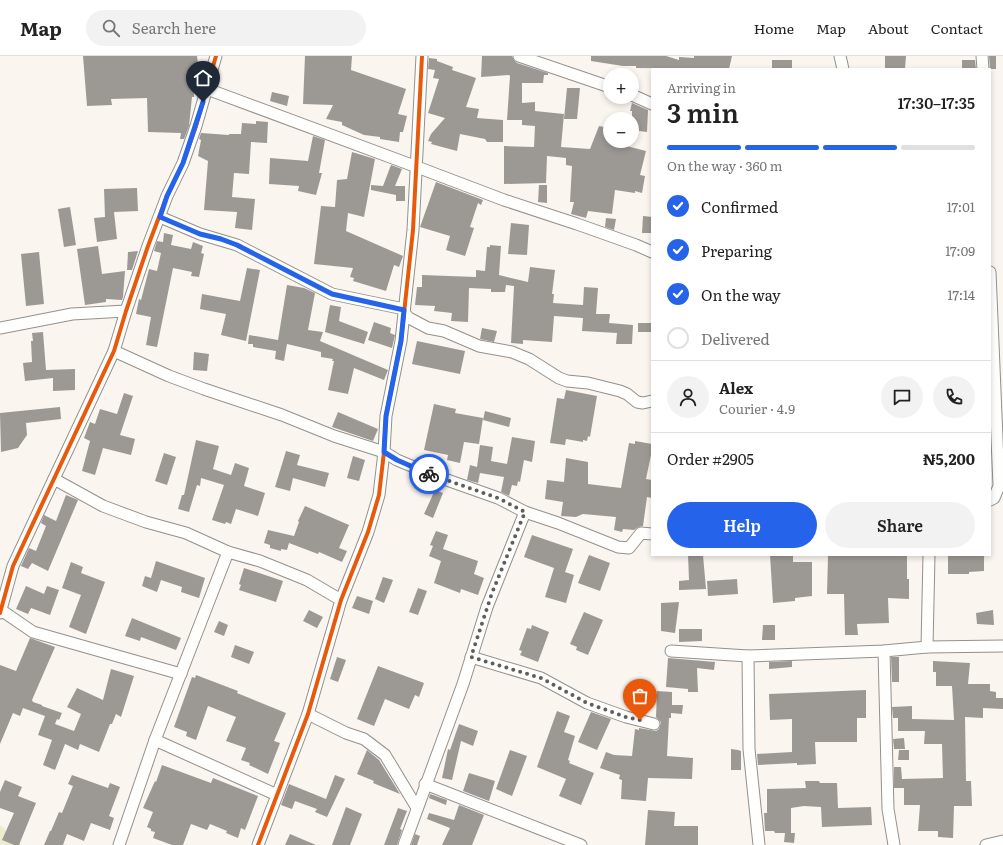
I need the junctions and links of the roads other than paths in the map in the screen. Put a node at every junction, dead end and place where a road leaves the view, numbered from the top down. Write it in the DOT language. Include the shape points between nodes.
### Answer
graph roads {
  1 [pos="216,56"];
  2 [pos="422,56"];
  3 [pos="519,56"];
  4 [pos="840,56"];
  5 [pos="982,56"];
  6 [pos="843,68"];
  7 [pos="983,68"];
  8 [pos="603,85"];
  9 [pos="207,89"];
  10 [pos="639,98"];
  11 [pos="651,104"];
  12 [pos="417,167"];
  13 [pos="160,217"];
  14 [pos="651,252"];
  15 [pos="991,288"];
  16 [pos="126,311"];
  17 [pos="404,311"];
  18 [pos="0,328"];
  19 [pos="114,351"];
  20 [pos="996,367"];
  21 [pos="651,401"];
  22 [pos="384,452"];
  23 [pos="54,479"];
  24 [pos="996,499"];
  25 [pos="525,512"];
  26 [pos="651,534"];
  27 [pos="228,552"];
  28 [pos="929,556"];
  29 [pos="341,600"];
  30 [pos="0,612"];
  31 [pos="1003,646"];
  32 [pos="927,647"];
  33 [pos="884,650"];
  34 [pos="670,651"];
  35 [pos="748,656"];
  36 [pos="471,657"];
  37 [pos="181,674"];
  38 [pos="308,714"];
  39 [pos="654,724"];
  40 [pos="155,740"];
  41 [pos="425,784"];
  42 [pos="277,795"];
  43 [pos="417,808"];
  44 [pos="1003,841"];
  45 [pos="119,845"];
  46 [pos="258,845"];
  47 [pos="404,845"];
  48 [pos="581,845"];
  49 [pos="759,845"];
  50 [pos="894,845"];
  51 [pos="986,845"];
  1 -- 9 [label="street"];
  2 -- 12 [label="street"];
  3 -- 8 [label="street"];
  4 -- 6 [label="street"];
  5 -- 7 [label="street"];
  9 -- 12 [label="street"];
  9 -- 13 [label="street" via="183,163"];
  10 -- 11 [label="street"];
  12 -- 14 [label="street"];
  12 -- 17 [label="street"];
  13 -- 16 [label="street"];
  13 -- 17 [label="street" via="200,234 237,245 332,294"];
  15 -- 20 [label="street"];
  16 -- 18 [label="street" via="72,314"];
  16 -- 19 [label="street"];
  17 -- 21 [label="street" via="409,318 428,328 444,331 479,346 512,352 529,359 558,378 588,382 620,391 642,403"];
  17 -- 22 [label="street" via="401,341 386,416"];
  19 -- 22 [label="street" via="176,379"];
  19 -- 23 [label="street"];
  20 -- 24 [label="street" via="999,486"];
  22 -- 25 [label="street" via="432,475 498,498"];
  22 -- 29 [label="street" via="379,495 368,532"];
  23 -- 27 [label="street" via="103,506 186,533"];
  23 -- 30 [label="street" via="13,566"];
  25 -- 26 [label="street" via="624,549 629,548 641,533"];
  25 -- 36 [label="street" via="492,593"];
  27 -- 29 [label="street" via="260,561 307,580"];
  27 -- 37 [label="street"];
  28 -- 32 [label="street"];
  29 -- 38 [label="street"];
  30 -- 37 [label="street" via="38,634"];
  31 -- 32 [label="street"];
  32 -- 33 [label="street"];
  33 -- 35 [label="street"];
  33 -- 50 [label="street" via="888,809"];
  34 -- 35 [label="street"];
  35 -- 49 [label="street" via="749,748"];
  36 -- 39 [label="street" via="541,678 587,703"];
  36 -- 41 [label="street"];
  37 -- 40 [label="street"];
  38 -- 42 [label="street"];
  38 -- 43 [label="street" via="364,739 385,755"];
  40 -- 42 [label="street"];
  40 -- 45 [label="street"];
  41 -- 43 [label="street"];
  41 -- 48 [label="street"];
  42 -- 46 [label="street"];
  43 -- 47 [label="street"];
  44 -- 51 [label="street"];
}
